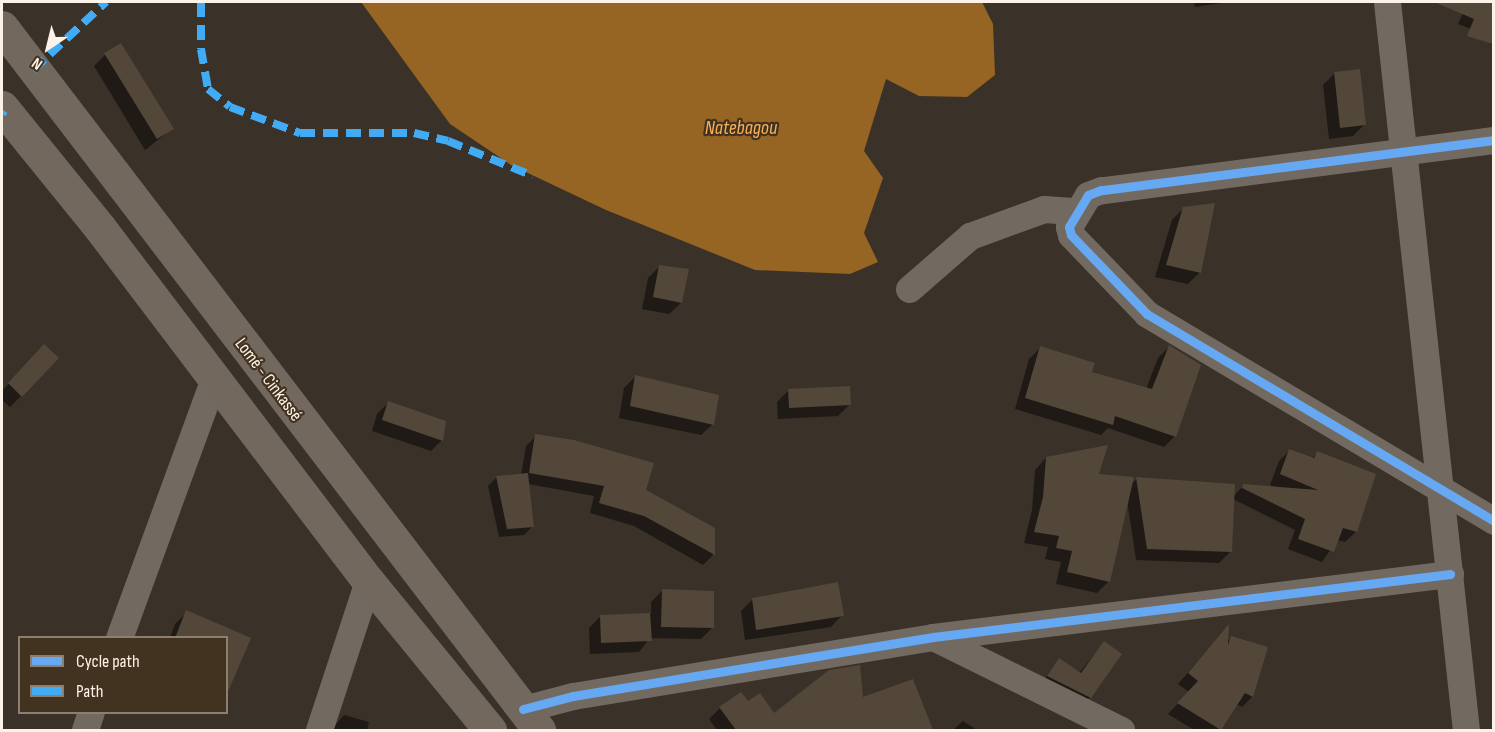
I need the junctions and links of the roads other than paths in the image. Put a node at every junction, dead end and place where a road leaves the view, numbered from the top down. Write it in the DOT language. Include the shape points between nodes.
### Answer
graph roads {
  1 [pos="1387,2"];
  2 [pos="2,27"];
  3 [pos="2,107"];
  4 [pos="1494,140"];
  5 [pos="1403,148"];
  6 [pos="1076,211"];
  7 [pos="909,289"];
  8 [pos="214,378"];
  9 [pos="1442,490"];
  10 [pos="1494,521"];
  11 [pos="1450,574"];
  12 [pos="368,581"];
  13 [pos="120,636"];
  14 [pos="933,637"];
  15 [pos="91,714"];
  16 [pos="531,720"];
  17 [pos="85,730"];
  18 [pos="319,730"];
  19 [pos="490,730"];
  20 [pos="1121,730"];
  21 [pos="1466,730"];
  1 -- 5 [label="street"];
  2 -- 16 [label="highway, Lomé - Cinkassé" via="292,413"];
  3 -- 8 [label="highway"];
  4 -- 5 [label="street"];
  5 -- 6 [label="street" via="1101,190 1088,195"];
  5 -- 9 [label="street"];
  6 -- 7 [label="street" via="1044,209 970,236"];
  6 -- 9 [label="street" via="1069,227 1071,235 1147,314"];
  8 -- 12 [label="highway"];
  8 -- 13 [label="street"];
  9 -- 10 [label="street"];
  9 -- 11 [label="street"];
  11 -- 14 [label="street"];
  11 -- 21 [label="street"];
  12 -- 18 [label="street"];
  12 -- 19 [label="highway"];
  14 -- 16 [label="street" via="573,696"];
  14 -- 20 [label="street"];
  15 -- 17 [label="street"];
}
